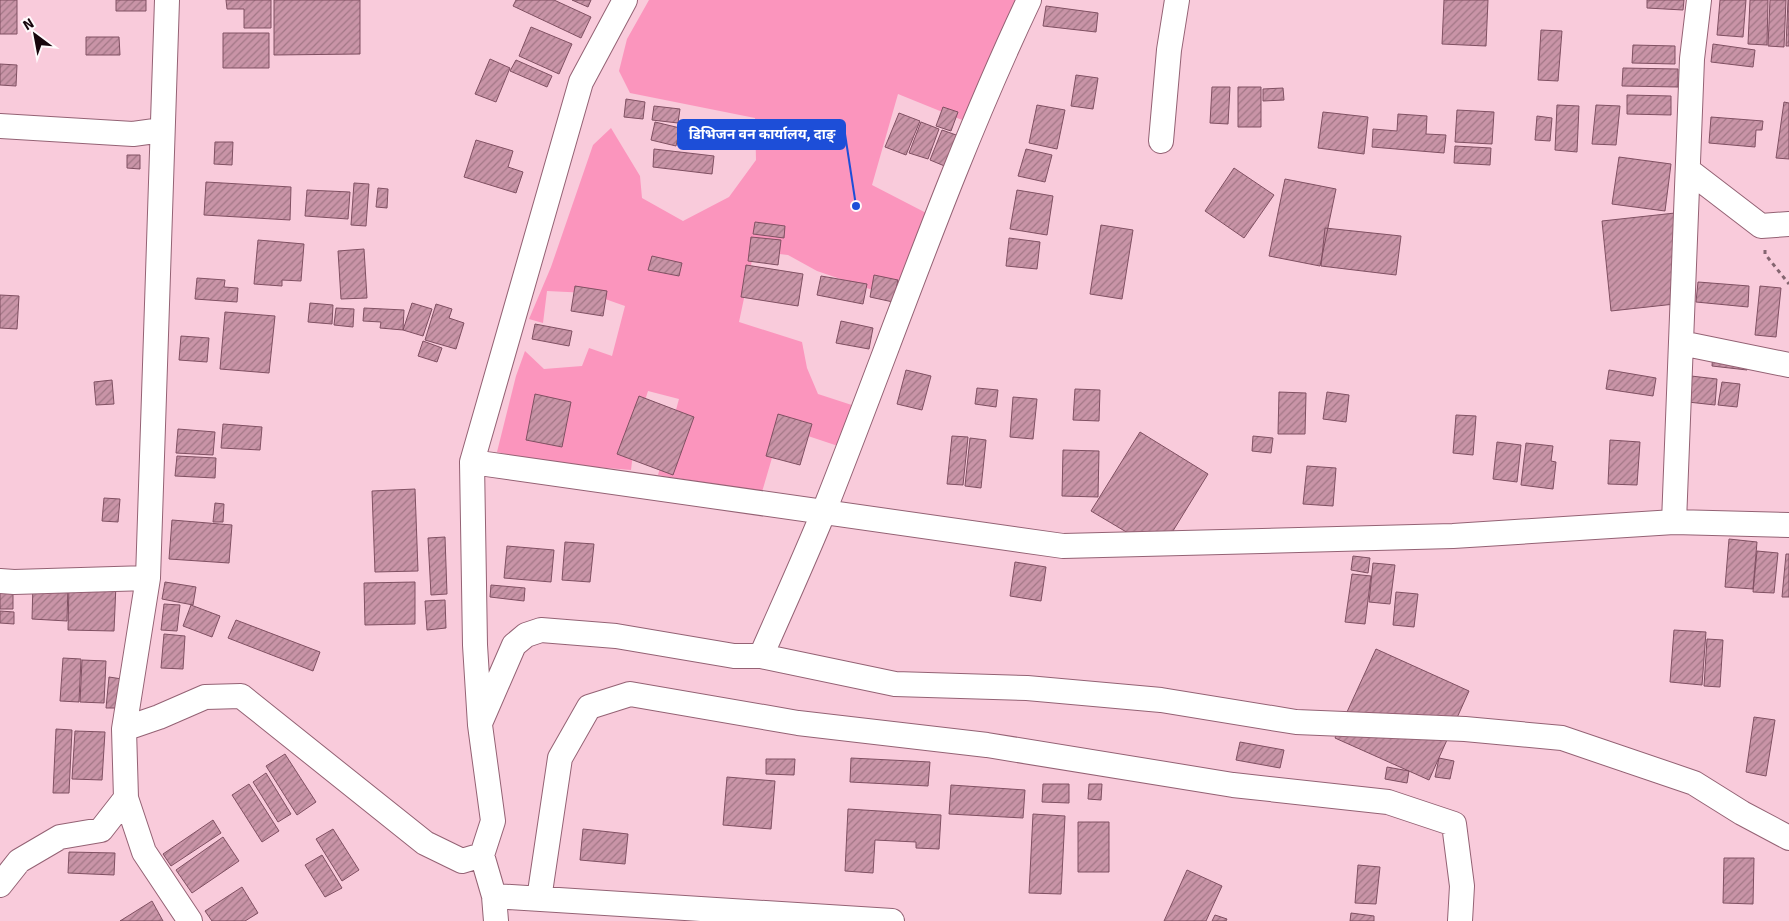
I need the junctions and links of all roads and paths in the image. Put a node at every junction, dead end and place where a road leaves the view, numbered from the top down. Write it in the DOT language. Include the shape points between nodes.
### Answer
graph roads {
  1 [pos="168,0"];
  2 [pos="625,0"];
  3 [pos="1029,0"];
  4 [pos="1177,0"];
  5 [pos="1699,0"];
  6 [pos="0,126"];
  7 [pos="162,130"];
  8 [pos="1161,141"];
  9 [pos="1688,170"];
  10 [pos="1789,224"];
  11 [pos="1761,226"];
  12 [pos="1789,284"];
  13 [pos="1681,343"];
  14 [pos="1789,365"];
  15 [pos="472,462"];
  16 [pos="824,512"];
  17 [pos="1674,522"];
  18 [pos="1789,524"];
  19 [pos="148,578"];
  20 [pos="0,581"];
  21 [pos="761,656"];
  22 [pos="480,725"];
  23 [pos="124,729"];
  24 [pos="126,798"];
  25 [pos="1789,838"];
  26 [pos="482,855"];
  27 [pos="0,886"];
  28 [pos="494,896"];
  29 [pos="539,899"];
  30 [pos="190,921"];
  31 [pos="496,921"];
  32 [pos="892,921"];
  33 [pos="1460,921"];
  1 -- 7 [label="street"];
  2 -- 15 [label="street" via="581,82"];
  3 -- 16 [label="street" via="936,217"];
  4 -- 8 [label="street"];
  5 -- 9 [label="street" via="1692,59"];
  6 -- 7 [label="street" via="133,134"];
  7 -- 19 [label="street"];
  9 -- 11 [label="street"];
  9 -- 13 [label="street"];
  10 -- 11 [label="street"];
  11 -- 12 [label="path" via="1765,254"];
  13 -- 14 [label="street"];
  13 -- 17 [label="street"];
  15 -- 16 [label="street"];
  15 -- 22 [label="street" via="475,645"];
  16 -- 17 [label="street" via="1063,546 1453,536"];
  16 -- 21 [label="street"];
  17 -- 18 [label="street"];
  19 -- 20 [label="street"];
  19 -- 23 [label="street"];
  21 -- 22 [label="street" via="734,656 616,636 541,630 526,635 514,645"];
  21 -- 25 [label="street" via="895,684 1027,688 1161,700 1296,722 1465,729 1562,738 1694,784"];
  22 -- 26 [label="street" via="493,821"];
  23 -- 24 [label="street"];
  23 -- 26 [label="street" via="205,697 241,696 425,843 462,862"];
  24 -- 27 [label="street" via="101,830 60,837 19,861"];
  24 -- 30 [label="street" via="144,852"];
  26 -- 28 [label="street"];
  28 -- 29 [label="street"];
  28 -- 31 [label="street"];
  29 -- 32 [label="street"];
  29 -- 33 [label="street" via="560,758 589,708 630,694 798,723 986,745 1233,785 1388,802 1454,824 1462,886"];
}
